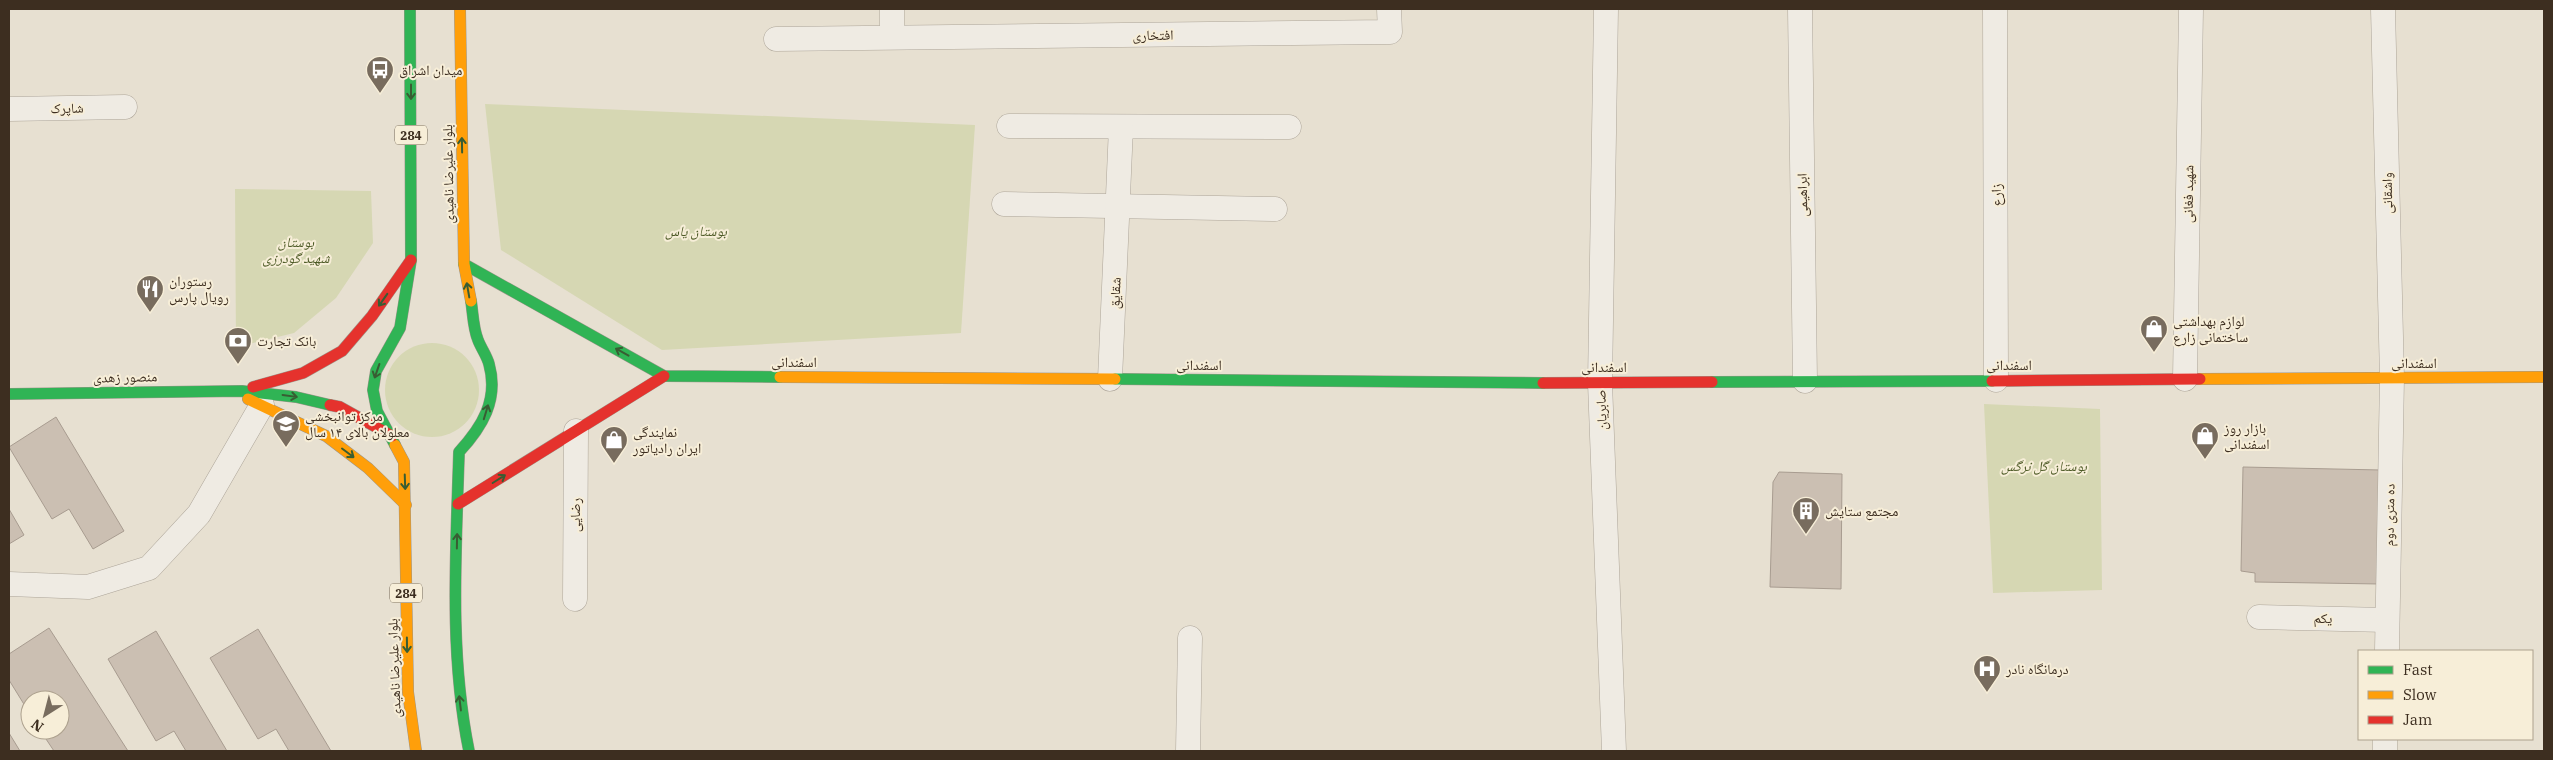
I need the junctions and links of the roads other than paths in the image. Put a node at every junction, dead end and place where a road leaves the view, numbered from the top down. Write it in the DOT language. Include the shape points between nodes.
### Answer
graph roads {
  1 [pos="410,9"];
  2 [pos="460,9"];
  3 [pos="892,9"];
  4 [pos="1389,9"];
  5 [pos="1606,9"];
  6 [pos="1800,9"];
  7 [pos="1995,9"];
  8 [pos="2191,9"];
  9 [pos="2382,9"];
  10 [pos="892,38"];
  11 [pos="776,39"];
  12 [pos="126,107"];
  13 [pos="9,109"];
  14 [pos="1009,126"];
  15 [pos="1121,127"];
  16 [pos="1289,127"];
  17 [pos="1004,204"];
  18 [pos="1118,206"];
  19 [pos="1275,209"];
  20 [pos="411,260"];
  21 [pos="464,264"];
  22 [pos="664,376"];
  23 [pos="2544,377"];
  24 [pos="2392,378"];
  25 [pos="1110,379"];
  26 [pos="2186,379"];
  27 [pos="1996,380"];
  28 [pos="1805,381"];
  29 [pos="1600,383"];
  30 [pos="228,391"];
  31 [pos="242,391"];
  32 [pos="9,394"];
  33 [pos="262,405"];
  34 [pos="576,431"];
  35 [pos="392,436"];
  36 [pos="458,504"];
  37 [pos="406,505"];
  38 [pos="9,584"];
  39 [pos="575,599"];
  40 [pos="2260,617"];
  41 [pos="2387,620"];
  42 [pos="1190,638"];
  43 [pos="2386,650"];
  44 [pos="408,692"];
  45 [pos="402,751"];
  46 [pos="416,751"];
  47 [pos="469,751"];
  48 [pos="1188,751"];
  49 [pos="1614,751"];
  1 -- 20 [label="main road, 284, one-way"];
  21 -- 2 [label="main road, بلوار علیرضا ناهیدی, one-way"];
  3 -- 10 [label="street"];
  4 -- 10 [label="street, افتخاری" via="1390,32"];
  5 -- 29 [label="street, صابریان"];
  6 -- 28 [label="street, ابراهیمی"];
  7 -- 27 [label="street, زارع"];
  8 -- 26 [label="street, شهید فغانی"];
  9 -- 24 [label="street, واشقانی"];
  10 -- 11 [label="street, افتخاری"];
  12 -- 13 [label="street, شاپرک"];
  14 -- 15 [label="street"];
  15 -- 16 [label="street"];
  15 -- 18 [label="street, شقایق"];
  17 -- 18 [label="street"];
  18 -- 19 [label="street"];
  18 -- 25 [label="street, شقایق"];
  20 -- 31 [label="main road, منصور زهدی, one-way" via="372,316 342,351 303,373"];
  20 -- 35 [label="main road, بلوار علیرضا ناهیدی / 284, one-way" via="400,328 376,371 373,390 377,411"];
  22 -- 21 [label="main road, one-way"];
  36 -- 21 [label="main road, بلوار علیرضا ناهیدی, one-way" via="459,452 477,434 492,388 489,364 477,338"];
  22 -- 25 [label="main road, اسفندانی"];
  22 -- 34 [label="main road"];
  23 -- 24 [label="main road, اسفندانی"];
  24 -- 26 [label="main road, اسفندانی"];
  24 -- 41 [label="street, ده متری دوم"];
  25 -- 29 [label="main road, اسفندانی"];
  26 -- 27 [label="main road, اسفندانی"];
  27 -- 28 [label="main road, اسفندانی"];
  28 -- 29 [label="main road, اسفندانی"];
  29 -- 49 [label="street, صابریان"];
  30 -- 31 [label="main road, منصور زهدی"];
  30 -- 32 [label="main road, منصور زهدی"];
  30 -- 33 [label="main road"];
  31 -- 35 [label="main road, منصور زهدی, one-way" via="296,397 340,407"];
  33 -- 37 [label="main road, one-way" via="326,436 368,468"];
  33 -- 38 [label="street" via="199,514 149,568 88,587"];
  36 -- 34 [label="main road, one-way"];
  34 -- 39 [label="street, رضایی"];
  35 -- 37 [label="main road, بلوار علیرضا ناهیدی / 284, one-way" via="404,462"];
  47 -- 36 [label="main road, one-way" via="456,670"];
  37 -- 44 [label="main road, بلوار علیرضا ناهیدی / 284, one-way"];
  40 -- 41 [label="street, یکم"];
  41 -- 43 [label="street, ده متری دوم"];
  42 -- 48 [label="street"];
  44 -- 45 [label="street"];
  44 -- 46 [label="main road, بلوار علیرضا ناهیدی / 284"];
}
